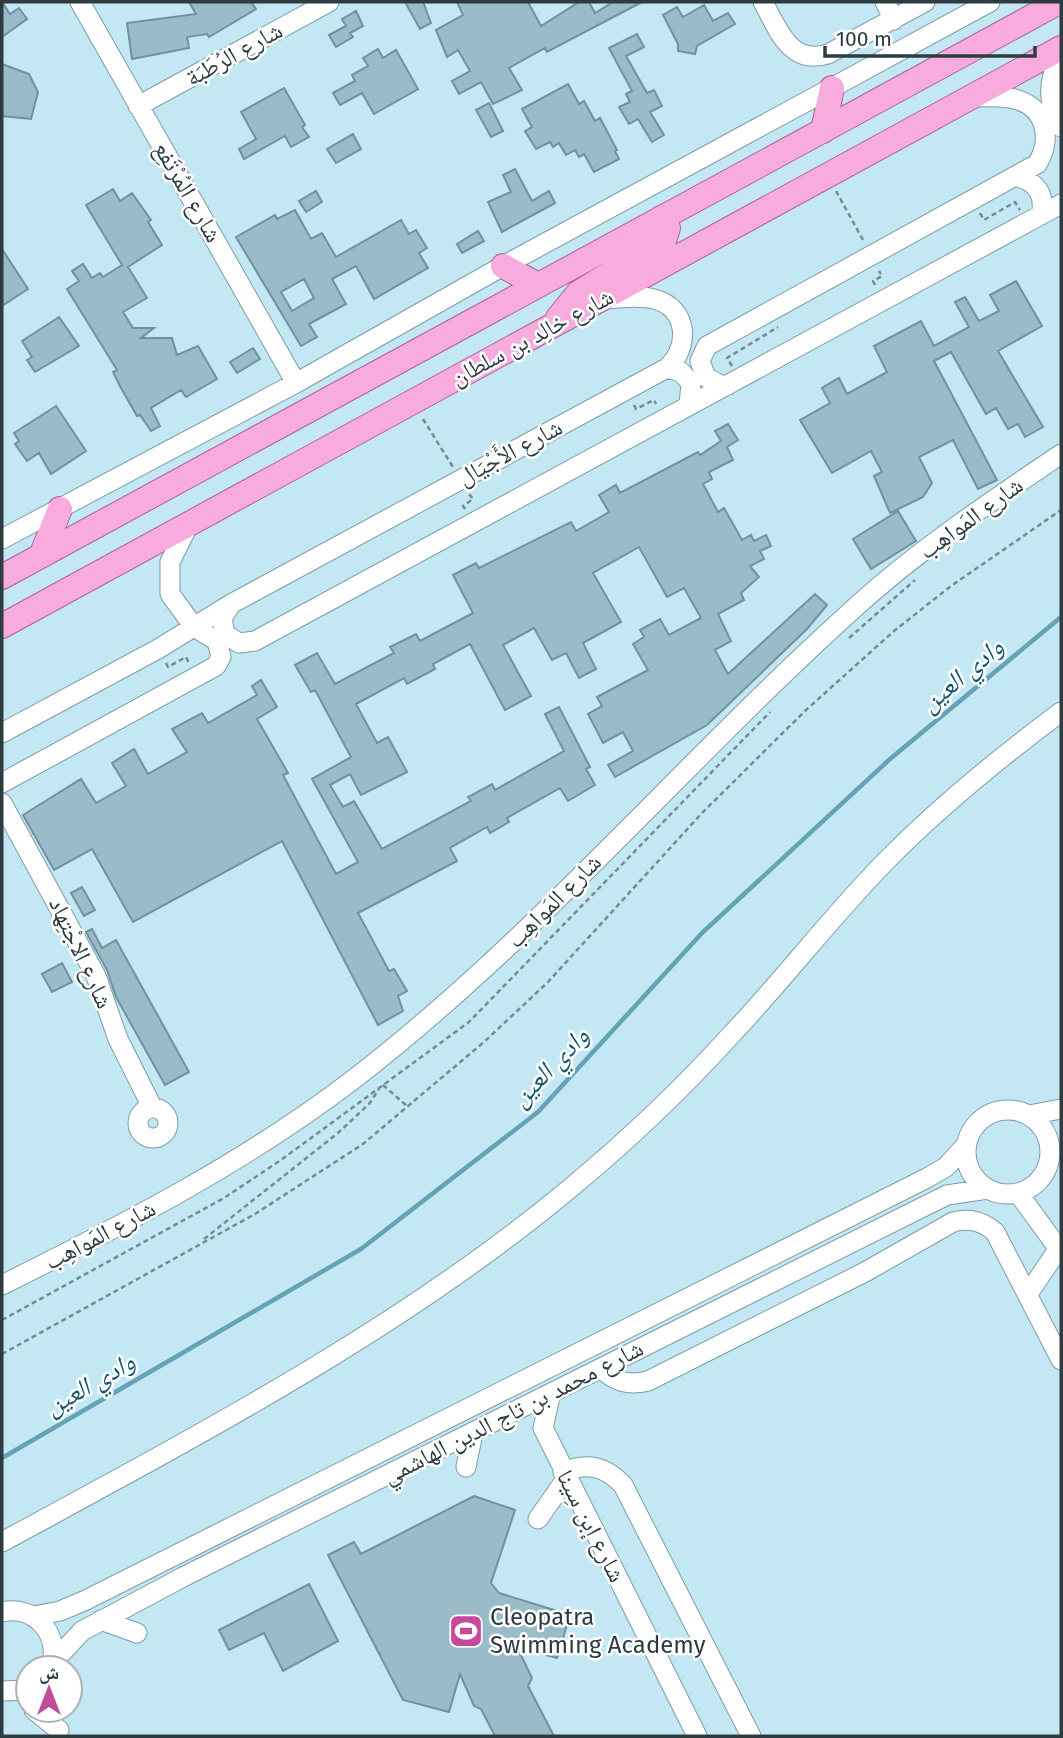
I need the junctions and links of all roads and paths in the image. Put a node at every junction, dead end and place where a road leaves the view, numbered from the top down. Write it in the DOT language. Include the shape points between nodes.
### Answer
graph roads {
  1 [pos="80,2"];
  2 [pos="329,2"];
  3 [pos="763,2"];
  4 [pos="885,2"];
  5 [pos="925,2"];
  6 [pos="990,2"];
  7 [pos="1059,2"];
  8 [pos="965,9"];
  9 [pos="894,20"];
  10 [pos="1061,48"];
  11 [pos="1061,57"];
  12 [pos="832,88"];
  13 [pos="973,97"];
  14 [pos="138,106"];
  15 [pos="1061,127"];
  16 [pos="823,131"];
  17 [pos="828,175"];
  18 [pos="1017,177"];
  19 [pos="973,201"];
  20 [pos="1061,204"];
  21 [pos="661,218"];
  22 [pos="1034,218"];
  23 [pos="871,256"];
  24 [pos="503,266"];
  25 [pos="538,285"];
  26 [pos="603,299"];
  27 [pos="882,300"];
  28 [pos="770,312"];
  29 [pos="554,325"];
  30 [pos="667,368"];
  31 [pos="734,382"];
  32 [pos="296,383"];
  33 [pos="626,390"];
  34 [pos="412,402"];
  35 [pos="689,405"];
  36 [pos="663,419"];
  37 [pos="1061,454"];
  38 [pos="461,478"];
  39 [pos="60,509"];
  40 [pos="1061,510"];
  41 [pos="188,524"];
  42 [pos="473,524"];
  43 [pos="2,539"];
  44 [pos="41,556"];
  45 [pos="2,577"];
  46 [pos="230,604"];
  47 [pos="2,626"];
  48 [pos="194,627"];
  49 [pos="158,649"];
  50 [pos="198,678"];
  51 [pos="1061,712"];
  52 [pos="2,733"];
  53 [pos="2,783"];
  54 [pos="2,803"];
  55 [pos="407,1106"];
  56 [pos="152,1108"];
  57 [pos="1061,1109"];
  58 [pos="1029,1115"];
  59 [pos="967,1144"];
  60 [pos="1056,1149"];
  61 [pos="988,1189"];
  62 [pos="1018,1192"];
  63 [pos="870,1233"];
  64 [pos="195,1246"];
  65 [pos="1060,1250"];
  66 [pos="865,1272"];
  67 [pos="2,1286"];
  68 [pos="1028,1294"];
  69 [pos="2,1354"];
  70 [pos="1061,1360"];
  71 [pos="600,1368"];
  72 [pos="551,1393"];
  73 [pos="508,1416"];
  74 [pos="543,1428"];
  75 [pos="473,1433"];
  76 [pos="466,1467"];
  77 [pos="564,1476"];
  78 [pos="538,1518"];
  79 [pos="2,1542"];
  80 [pos="2,1612"];
  81 [pos="34,1616"];
  82 [pos="101,1620"];
  83 [pos="137,1633"];
  84 [pos="54,1654"];
  85 [pos="60,1654"];
  86 [pos="697,1736"];
  87 [pos="751,1736"];
  1 -- 14 [label="street, شارع المُرْتَفِع"];
  2 -- 14 [label="street, شارع الرُطَبَة"];
  3 -- 9 [label="street" via="788,46 811,57 828,54"];
  4 -- 9 [label="street"];
  5 -- 9 [label="street"];
  6 -- 8 [label="street"];
  7 -- 16 [label="main road, شارع خالِد بن سلطان"];
  8 -- 12 [label="street"];
  10 -- 13 [label="main road, شارع خالِد بن سلطان"];
  11 -- 15 [label="street" via="1052,78 1051,97"];
  12 -- 16 [label="main road"];
  12 -- 24 [label="street"];
  13 -- 17 [label="main road, شارع خالِد بن سلطان"];
  13 -- 18 [label="street" via="1019,100 1041,118 1047,137 1042,156"];
  14 -- 32 [label="street, شارع المُرْتَفِع"];
  16 -- 21 [label="main road, شارع خالِد بن سلطان"];
  17 -- 23 [label="path"];
  17 -- 26 [label="main road, شارع خالِد بن سلطان"];
  18 -- 19 [label="street"];
  18 -- 22 [label="street" via="1031,182 1040,193"];
  19 -- 22 [label="path" via="984,220 1015,202"];
  19 -- 23 [label="street"];
  20 -- 22 [label="street, شارع الأَجْيَال"];
  21 -- 25 [label="main road, شارع خالِد بن سلطان"];
  21 -- 29 [label="main road" via="669,233 664,242 578,293"];
  22 -- 27 [label="street, شارع الأَجْيَال"];
  23 -- 27 [label="path" via="882,276 873,281"];
  23 -- 28 [label="street"];
  24 -- 25 [label="main road"];
  24 -- 32 [label="street"];
  25 -- 44 [label="main road, شارع خالِد بن سلطان"];
  26 -- 29 [label="main road, شارع خالِد بن سلطان"];
  26 -- 30 [label="street" via="653,298 672,308 684,338 677,358"];
  27 -- 31 [label="street, شارع الأَجْيَال"];
  28 -- 31 [label="path" via="779,328 727,358"];
  28 -- 31 [label="street" via="714,341 702,353 706,377 720,385"];
  29 -- 34 [label="main road, شارع خالِد بن سلطان"];
  30 -- 33 [label="street, شارع الأَجْيَال"];
  30 -- 35 [label="street" via="687,376 693,390"];
  31 -- 35 [label="street, شارع الأَجْيَال"];
  32 -- 39 [label="street"];
  33 -- 36 [label="path" via="636,409 654,400"];
  33 -- 38 [label="street, شارع الأَجْيَال"];
  34 -- 38 [label="path"];
  34 -- 41 [label="main road, شارع خالِد بن سلطان"];
  35 -- 36 [label="street, شارع الأَجْيَال"];
  36 -- 42 [label="street, شارع الأَجْيَال"];
  37 -- 67 [label="street, شارع المَواهِب" via="862,601 702,751 514,943 355,1078 269,1139 187,1188"];
  38 -- 42 [label="path" via="473,499 463,506"];
  38 -- 46 [label="street, شارع الأَجْيَال"];
  39 -- 43 [label="street"];
  39 -- 44 [label="main road"];
  40 -- 55 [label="path" via="913,616 806,710 702,813 548,982"];
  41 -- 47 [label="main road, شارع خالِد بن سلطان"];
  41 -- 48 [label="street" via="170,562 168,583 175,604"];
  42 -- 46 [label="street, شارع الأَجْيَال" via="247,644 225,634 222,618"];
  44 -- 45 [label="main road, شارع خالِد بن سلطان"];
  46 -- 48 [label="street, شارع الأَجْيَال"];
  48 -- 49 [label="street, شارع الأَجْيَال"];
  48 -- 50 [label="street" via="213,635 221,648 216,666"];
  49 -- 50 [label="path" via="168,667 186,657"];
  49 -- 52 [label="street, شارع الأَجْيَال"];
  50 -- 53 [label="street"];
  51 -- 79 [label="street" via="961,790 885,862 731,1035 569,1190 451,1278 347,1345 160,1456"];
  54 -- 56 [label="street, شارع الاجْتِهاد" via="96,975 118,1039"];
  55 -- 64 [label="path" via="320,1173"];
  55 -- 64 [label="path" via="382,1084 369,1104 338,1133"];
  57 -- 58 [label="street"];
  58 -- 59 [label="street" via="1010,1110 990,1114 975,1126"];
  58 -- 60 [label="street"];
  59 -- 61 [label="street" via="968,1165"];
  59 -- 81 [label="street, شارع محمد بن تاج الدين الهاشمي" via="937,1174 86,1600"];
  60 -- 62 [label="street" via="1044,1175"];
  61 -- 62 [label="street"];
  61 -- 63 [label="street, شارع محمد بن تاج الدين الهاشمي" via="947,1195"];
  62 -- 65 [label="street"];
  63 -- 66 [label="street"];
  63 -- 71 [label="street, شارع محمد بن تاج الدين الهاشمي"];
  64 -- 69 [label="path"];
  65 -- 68 [label="street"];
  66 -- 68 [label="street" via="953,1222 976,1220 995,1232"];
  66 -- 71 [label="street" via="648,1381 627,1384"];
  68 -- 70 [label="street"];
  71 -- 72 [label="street, شارع محمد بن تاج الدين الهاشمي"];
  72 -- 73 [label="street, شارع محمد بن تاج الدين الهاشمي"];
  72 -- 74 [label="street"];
  73 -- 74 [label="street"];
  73 -- 75 [label="street, شارع محمد بن تاج الدين الهاشمي"];
  74 -- 77 [label="street, شارع إبن سِينا"];
  75 -- 76 [label="street"];
  75 -- 82 [label="street, شارع محمد بن تاج الدين الهاشمي"];
  77 -- 78 [label="street"];
  77 -- 86 [label="street, شارع إبن سِينا"];
  77 -- 87 [label="street" via="589,1466 602,1469 623,1485"];
  80 -- 81 [label="street"];
  81 -- 84 [label="street" via="49,1631"];
  82 -- 83 [label="street"];
  82 -- 85 [label="street, شارع محمد بن تاج الدين الهاشمي" via="70,1640"];
}
